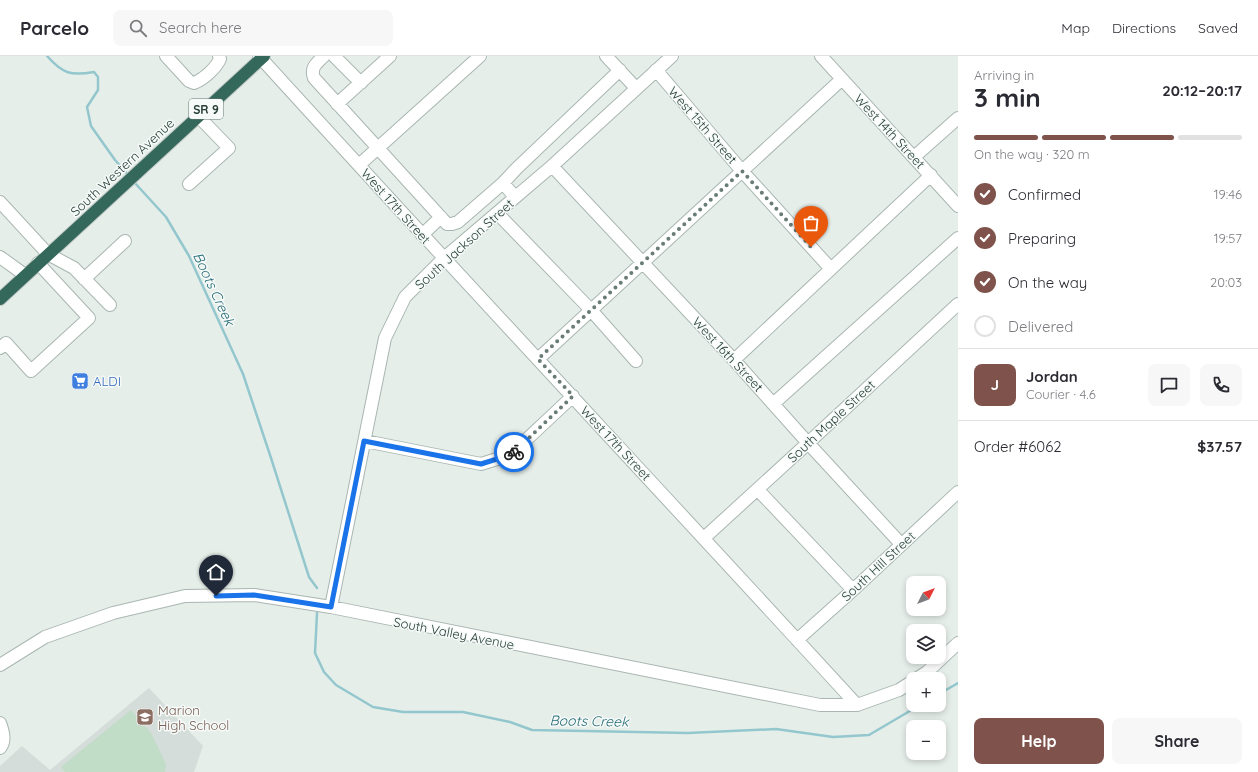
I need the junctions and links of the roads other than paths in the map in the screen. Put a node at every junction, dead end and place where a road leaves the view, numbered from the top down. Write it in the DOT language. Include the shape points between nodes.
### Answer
graph roads {
  1 [pos="166,56"];
  2 [pos="219,56"];
  3 [pos="324,56"];
  4 [pos="334,56"];
  5 [pos="390,56"];
  6 [pos="480,56"];
  7 [pos="606,56"];
  8 [pos="672,56"];
  9 [pos="821,56"];
  10 [pos="261,57"];
  11 [pos="620,70"];
  12 [pos="656,70"];
  13 [pos="842,79"];
  14 [pos="360,83"];
  15 [pos="636,88"];
  16 [pos="337,104"];
  17 [pos="198,116"];
  18 [pos="958,118"];
  19 [pos="378,148"];
  20 [pos="914,157"];
  21 [pos="359,165"];
  22 [pos="552,166"];
  23 [pos="742,171"];
  24 [pos="931,175"];
  25 [pos="503,183"];
  26 [pos="189,184"];
  27 [pos="515,198"];
  28 [pos="0,202"];
  29 [pos="958,206"];
  30 [pos="497,213"];
  31 [pos="441,217"];
  32 [pos="422,235"];
  33 [pos="958,238"];
  34 [pos="125,241"];
  35 [pos="48,254"];
  36 [pos="0,257"];
  37 [pos="444,258"];
  38 [pos="38,263"];
  39 [pos="642,263"];
  40 [pos="831,269"];
  41 [pos="25,276"];
  42 [pos="84,278"];
  43 [pos="0,299"];
  44 [pos="958,304"];
  45 [pos="110,305"];
  46 [pos="591,310"];
  47 [pos="0,348"];
  48 [pos="538,359"];
  49 [pos="734,360"];
  50 [pos="636,361"];
  51 [pos="573,396"];
  52 [pos="773,404"];
  53 [pos="364,441"];
  54 [pos="808,443"];
  55 [pos="758,490"];
  56 [pos="958,492"];
  57 [pos="704,538"];
  58 [pos="901,544"];
  59 [pos="853,590"];
  60 [pos="331,607"];
  61 [pos="798,640"];
  62 [pos="958,643"];
  63 [pos="0,666"];
  64 [pos="927,672"];
  65 [pos="906,686"];
  66 [pos="857,705"];
  67 [pos="0,723"];
  68 [pos="0,748"];
  1 -- 2 [label="street" via="189,81 194,83 218,64"];
  3 -- 16 [label="street" via="312,72 314,78"];
  4 -- 14 [label="street"];
  5 -- 14 [label="street"];
  6 -- 19 [label="street"];
  7 -- 11 [label="street"];
  8 -- 12 [label="street, South Jackson Street"];
  9 -- 13 [label="street, West 14th Street"];
  10 -- 17 [label="highway, South Western Avenue / SR 9"];
  10 -- 21 [label="street, West 17th Street"];
  11 -- 15 [label="street"];
  11 -- 25 [label="street"];
  12 -- 15 [label="street, South Jackson Street"];
  12 -- 23 [label="street, West 15th Street"];
  13 -- 20 [label="street, West 14th Street"];
  13 -- 23 [label="street"];
  14 -- 16 [label="street"];
  15 -- 22 [label="street, South Jackson Street"];
  16 -- 19 [label="street"];
  17 -- 26 [label="street" via="228,148"];
  17 -- 35 [label="highway, South Western Avenue / SR 9"];
  18 -- 20 [label="street"];
  19 -- 21 [label="street"];
  19 -- 31 [label="street"];
  20 -- 24 [label="street, West 14th Street"];
  21 -- 32 [label="street, West 17th Street"];
  22 -- 27 [label="street, South Jackson Street"];
  22 -- 39 [label="street, West 16th Street"];
  23 -- 39 [label="street"];
  23 -- 40 [label="street, West 15th Street"];
  24 -- 29 [label="street, West 14th Street"];
  24 -- 40 [label="street"];
  25 -- 27 [label="street"];
  25 -- 31 [label="street" via="458,222 447,224"];
  27 -- 30 [label="street, South Jackson Street"];
  28 -- 35 [label="street"];
  30 -- 37 [label="street, South Jackson Street"];
  30 -- 46 [label="street"];
  31 -- 32 [label="street"];
  32 -- 37 [label="street, West 17th Street"];
  33 -- 52 [label="street"];
  34 -- 42 [label="street"];
  35 -- 38 [label="highway, South Western Avenue / SR 9"];
  35 -- 42 [label="street" via="74,268"];
  36 -- 41 [label="street"];
  37 -- 48 [label="street, West 17th Street"];
  37 -- 53 [label="street, South Jackson Street" via="405,297 385,338"];
  38 -- 41 [label="highway, South Western Avenue / SR 9"];
  38 -- 47 [label="street" via="89,318 31,371 6,343"];
  39 -- 46 [label="street"];
  39 -- 49 [label="street, West 16th Street"];
  40 -- 49 [label="street"];
  41 -- 43 [label="highway, South Western Avenue / SR 9"];
  42 -- 45 [label="street"];
  44 -- 54 [label="street, South Maple Street"];
  46 -- 48 [label="street"];
  46 -- 50 [label="street"];
  48 -- 51 [label="street, West 17th Street"];
  49 -- 52 [label="street, West 16th Street"];
  51 -- 53 [label="street" via="510,455 481,464"];
  51 -- 57 [label="street, West 17th Street"];
  52 -- 54 [label="street, West 16th Street"];
  53 -- 60 [label="street, South Jackson Street"];
  54 -- 55 [label="street, South Maple Street"];
  54 -- 58 [label="street, West 16th Street"];
  55 -- 57 [label="street, South Maple Street"];
  55 -- 59 [label="street"];
  56 -- 58 [label="street, South Hill Street"];
  57 -- 61 [label="street, West 17th Street"];
  58 -- 59 [label="street, South Hill Street"];
  59 -- 61 [label="street, South Hill Street"];
  60 -- 63 [label="street, South Valley Avenue" via="254,595 185,596 113,613 45,637"];
  60 -- 66 [label="street, South Valley Avenue" via="820,705"];
  61 -- 66 [label="street, West 17th Street"];
  62 -- 64 [label="street"];
  65 -- 66 [label="street, South Valley Avenue"];
  67 -- 68 [label="street" via="3,730 3,744"];
}
